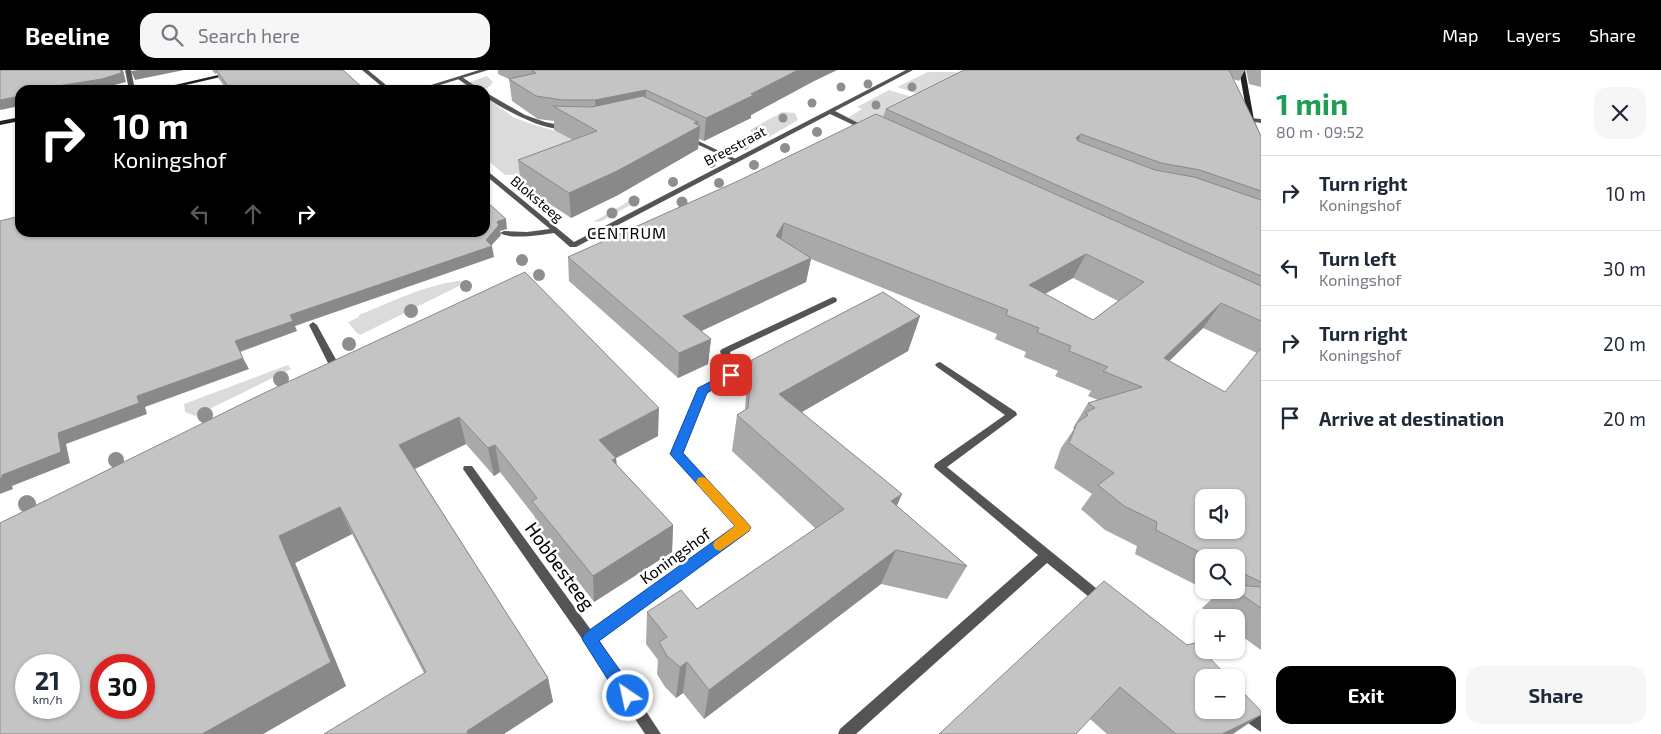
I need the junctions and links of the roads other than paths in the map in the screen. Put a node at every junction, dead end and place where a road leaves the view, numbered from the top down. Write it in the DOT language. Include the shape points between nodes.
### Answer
graph roads {
  1 [pos="128,70"];
  2 [pos="248,70"];
  3 [pos="365,70"];
  4 [pos="485,70"];
  5 [pos="910,70"];
  6 [pos="1242,70"];
  7 [pos="460,78"];
  8 [pos="131,85"];
  9 [pos="179,85"];
  10 [pos="381,85"];
  11 [pos="436,85"];
  12 [pos="470,85"];
  13 [pos="490,97"];
  14 [pos="829,112"];
  15 [pos="15,120"];
  16 [pos="1251,120"];
  17 [pos="1261,121"];
  18 [pos="0,123"];
  19 [pos="576,128"];
  20 [pos="677,132"];
  21 [pos="874,133"];
  22 [pos="1261,142"];
  23 [pos="735,160"];
  24 [pos="490,175"];
  25 [pos="556,231"];
  26 [pos="504,232"];
  27 [pos="573,245"];
  28 [pos="833,300"];
  29 [pos="313,325"];
  30 [pos="334,365"];
  31 [pos="940,365"];
  32 [pos="468,469"];
  33 [pos="1046,556"];
  34 [pos="1114,609"];
  35 [pos="590,639"];
  36 [pos="1245,713"];
  37 [pos="1261,725"];
  38 [pos="654,734"];
  39 [pos="846,734"];
  1 -- 8 [label="street"];
  2 -- 9 [label="street"];
  3 -- 10 [label="street"];
  4 -- 7 [label="street"];
  5 -- 14 [label="street, Breestraat"];
  6 -- 16 [label="street"];
  7 -- 11 [label="street"];
  7 -- 12 [label="street"];
  13 -- 19 [label="street" via="518,115 547,125"];
  14 -- 21 [label="street"];
  14 -- 23 [label="street, Breestraat"];
  15 -- 18 [label="street"];
  16 -- 17 [label="street"];
  16 -- 22 [label="street"];
  20 -- 23 [label="street"];
  23 -- 27 [label="street, Breestraat"];
  24 -- 25 [label="street, Bloksteeg"];
  25 -- 26 [label="street"];
  25 -- 27 [label="street, Bloksteeg"];
  28 -- 35 [label="street, Koningshof" via="725,351 731,375 702,391 676,454 744,527"];
  29 -- 30 [label="street"];
  31 -- 33 [label="street" via="1012,415 939,467"];
  32 -- 35 [label="street, Hobbesteeg"];
  33 -- 34 [label="street"];
  33 -- 39 [label="street"];
  35 -- 38 [label="street, Hobbesteeg"];
  36 -- 37 [label="street"];
}
